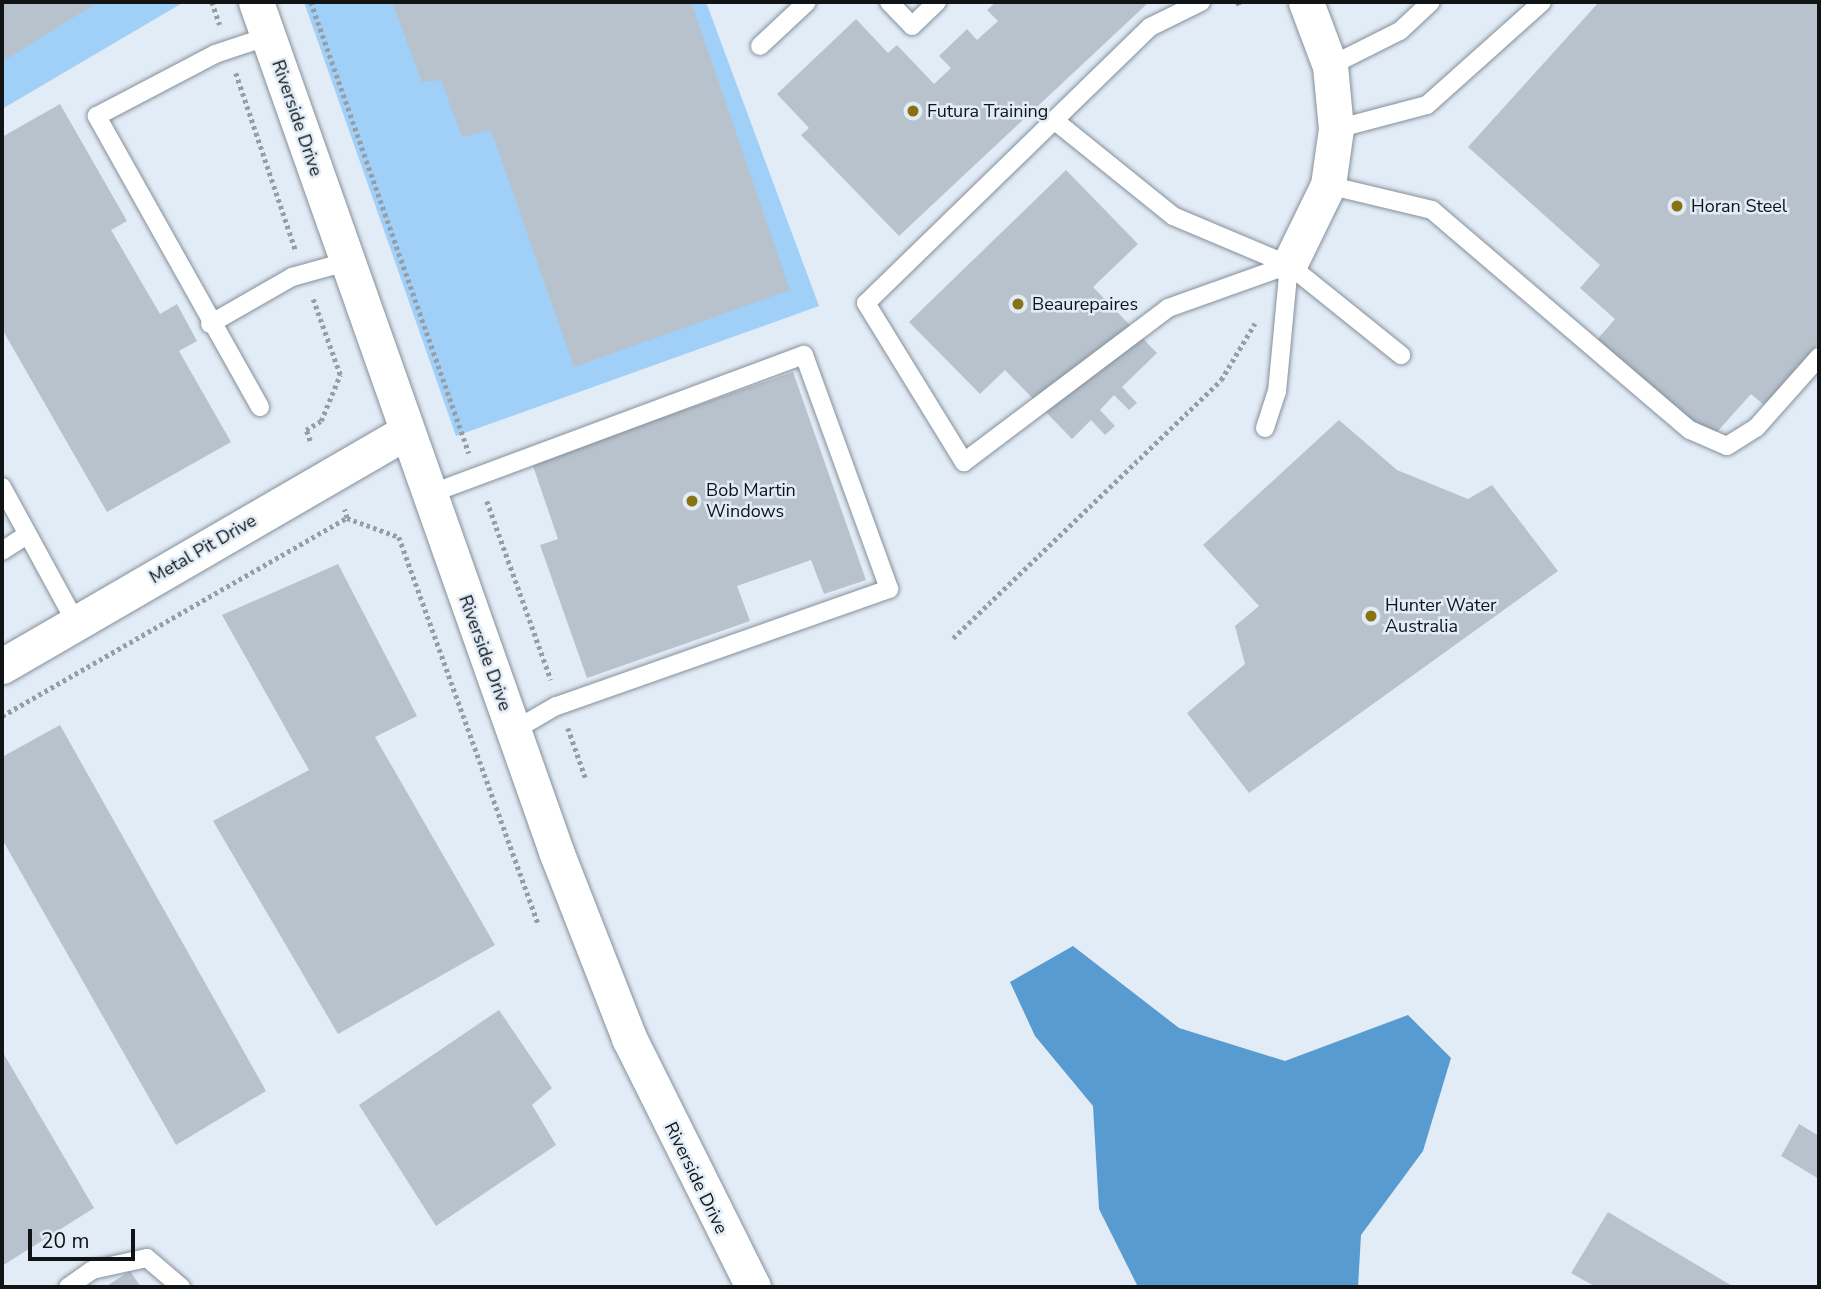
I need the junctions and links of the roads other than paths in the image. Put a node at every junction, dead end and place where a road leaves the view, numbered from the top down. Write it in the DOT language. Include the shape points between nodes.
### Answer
graph roads {
  1 [pos="256,2"];
  2 [pos="807,2"];
  3 [pos="889,2"];
  4 [pos="937,2"];
  5 [pos="1201,2"];
  6 [pos="1306,2"];
  7 [pos="1431,2"];
  8 [pos="1542,2"];
  9 [pos="269,36"];
  10 [pos="760,47"];
  11 [pos="1330,66"];
  12 [pos="1054,120"];
  13 [pos="1336,129"];
  14 [pos="1328,185"];
  15 [pos="346,262"];
  16 [pos="1289,265"];
  17 [pos="210,324"];
  18 [pos="1401,355"];
  19 [pos="1819,357"];
  20 [pos="260,407"];
  21 [pos="1265,428"];
  22 [pos="404,433"];
  23 [pos="2,487"];
  24 [pos="427,495"];
  25 [pos="27,535"];
  26 [pos="2,551"];
  27 [pos="76,623"];
  28 [pos="2,666"];
  29 [pos="513,731"];
  30 [pos="68,1287"];
  31 [pos="181,1287"];
  32 [pos="753,1287"];
  1 -- 9 [label="street, Riverside Drive"];
  2 -- 10 [label="lane"];
  3 -- 4 [label="lane" via="912,26"];
  5 -- 12 [label="lane" via="1150,27"];
  6 -- 11 [label="street"];
  7 -- 11 [label="lane" via="1399,31"];
  8 -- 13 [label="lane" via="1427,105"];
  9 -- 15 [label="street, Riverside Drive"];
  9 -- 17 [label="lane" via="228,50 97,116"];
  11 -- 13 [label="street"];
  12 -- 16 [label="lane" via="1172,216"];
  12 -- 16 [label="lane" via="866,303 964,462 1168,308"];
  13 -- 14 [label="street"];
  14 -- 16 [label="street"];
  14 -- 19 [label="lane" via="1432,210 1690,430 1727,446 1756,428"];
  15 -- 17 [label="lane" via="304,274"];
  15 -- 22 [label="street, Riverside Drive"];
  16 -- 18 [label="lane"];
  16 -- 21 [label="lane" via="1277,392"];
  17 -- 20 [label="lane"];
  22 -- 24 [label="street, Riverside Drive"];
  22 -- 27 [label="street, Metal Pit Drive"];
  23 -- 25 [label="lane"];
  24 -- 29 [label="street, Riverside Drive"];
  24 -- 29 [label="lane" via="804,355 889,589 560,705"];
  25 -- 26 [label="lane"];
  25 -- 27 [label="lane"];
  27 -- 28 [label="street, Metal Pit Drive"];
  29 -- 32 [label="street, Riverside Drive" via="629,1038"];
  30 -- 31 [label="lane" via="92,1270 147,1258"];
}
